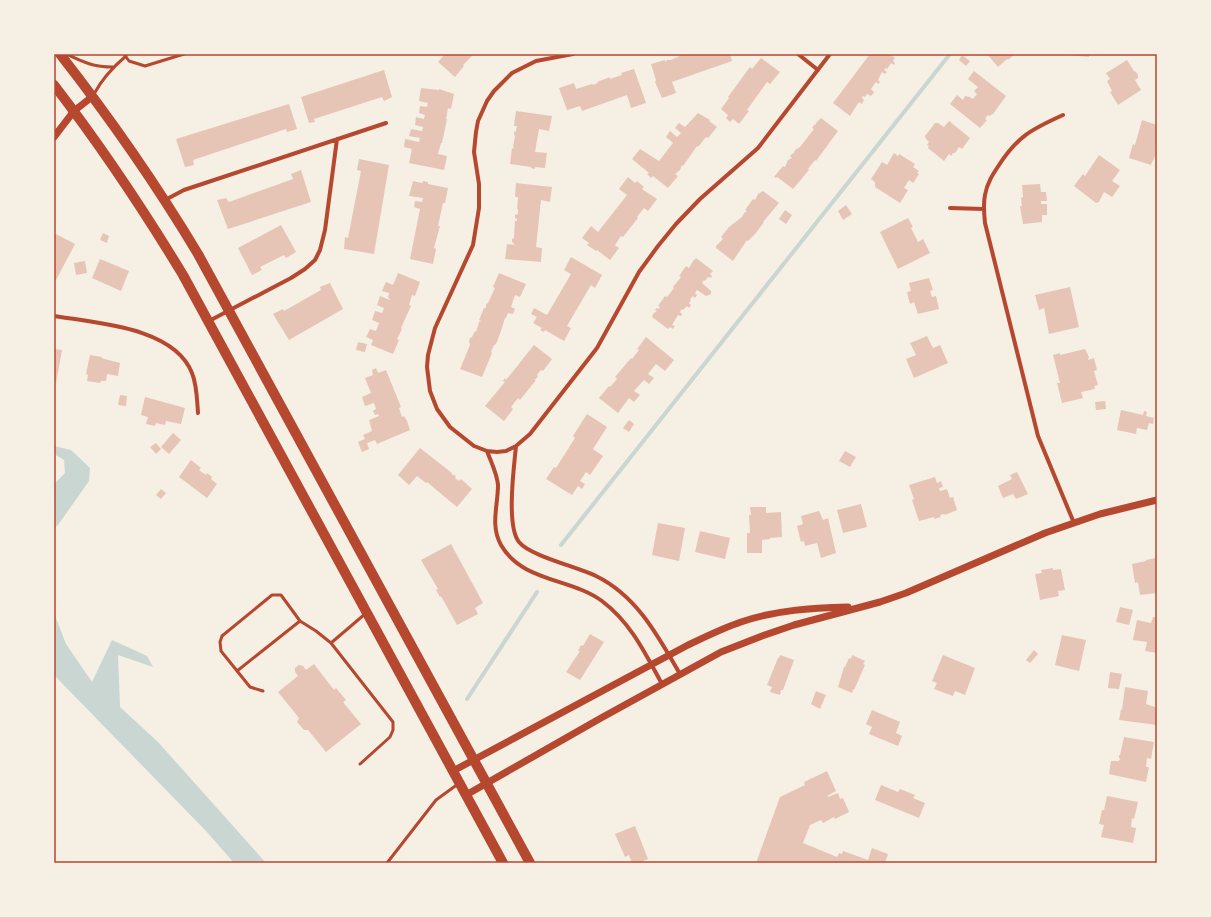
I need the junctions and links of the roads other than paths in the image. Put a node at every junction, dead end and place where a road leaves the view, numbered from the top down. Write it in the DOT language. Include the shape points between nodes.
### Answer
graph roads {
  1 [pos="60,54"];
  2 [pos="66,54"];
  3 [pos="184,54"];
  4 [pos="573,54"];
  5 [pos="798,54"];
  6 [pos="830,54"];
  7 [pos="125,55"];
  8 [pos="113,67"];
  9 [pos="818,70"];
  10 [pos="54,85"];
  11 [pos="93,96"];
  12 [pos="74,111"];
  13 [pos="1063,115"];
  14 [pos="386,123"];
  15 [pos="54,137"];
  16 [pos="337,139"];
  17 [pos="165,200"];
  18 [pos="950,208"];
  19 [pos="984,209"];
  20 [pos="230,311"];
  21 [pos="54,316"];
  22 [pos="208,322"];
  23 [pos="198,413"];
  24 [pos="516,446"];
  25 [pos="486,451"];
  26 [pos="1157,500"];
  27 [pos="1074,523"];
  28 [pos="863,606"];
  29 [pos="367,612"];
  30 [pos="300,621"];
  31 [pos="331,643"];
  32 [pos="669,655"];
  33 [pos="651,664"];
  34 [pos="237,671"];
  35 [pos="680,674"];
  36 [pos="662,684"];
  37 [pos="262,691"];
  38 [pos="474,760"];
  39 [pos="360,764"];
  40 [pos="453,771"];
  41 [pos="459,783"];
  42 [pos="487,783"];
  43 [pos="466,795"];
  44 [pos="387,863"];
  45 [pos="503,863"];
  46 [pos="530,863"];
  1 -- 11 [label="main road"];
  2 -- 8 [label="lane" via="86,64"];
  3 -- 7 [label="lane" via="144,66 129,61"];
  4 -- 25 [label="street" via="536,61 507,77 487,101 478,121 474,152 479,184 479,208 473,245 435,328 427,367 430,391 437,409 450,427 474,446"];
  5 -- 9 [label="street"];
  6 -- 9 [label="street"];
  7 -- 8 [label="lane"];
  8 -- 11 [label="lane"];
  9 -- 24 [label="street" via="758,148 700,199 658,246 639,272 597,348 530,434"];
  10 -- 12 [label="main road"];
  11 -- 12 [label="street"];
  11 -- 17 [label="main road"];
  12 -- 15 [label="street"];
  12 -- 22 [label="main road" via="146,215"];
  13 -- 19 [label="street" via="1040,125 1010,149 990,177"];
  14 -- 16 [label="street"];
  16 -- 17 [label="street" via="184,190"];
  16 -- 20 [label="street" via="325,230 320,250 314,260 291,278"];
  17 -- 20 [label="main road"];
  18 -- 19 [label="street"];
  19 -- 27 [label="street" via="985,223 1038,436"];
  20 -- 22 [label="street"];
  20 -- 38 [label="main road"];
  21 -- 23 [label="street" via="147,335 175,350 192,373"];
  22 -- 29 [label="main road"];
  24 -- 25 [label="street" via="506,451"];
  24 -- 32 [label="street" via="512,518 514,535 519,542 530,551 582,569 613,585 643,614"];
  25 -- 33 [label="street" via="498,485 496,530 507,553 522,567 601,600 629,627"];
  26 -- 27 [label="street"];
  27 -- 28 [label="street" via="1039,535 906,593"];
  28 -- 32 [label="street" via="798,610 758,617 726,627"];
  28 -- 35 [label="street" via="762,636 721,652"];
  29 -- 31 [label="lane"];
  29 -- 40 [label="main road"];
  30 -- 31 [label="lane"];
  30 -- 34 [label="lane"];
  30 -- 34 [label="lane" via="281,595 272,595 268,598 222,636 221,651"];
  31 -- 39 [label="lane" via="393,722 390,737"];
  32 -- 33 [label="street"];
  32 -- 35 [label="street"];
  33 -- 36 [label="street"];
  33 -- 38 [label="street"];
  34 -- 37 [label="lane" via="250,688"];
  35 -- 36 [label="street"];
  36 -- 42 [label="street"];
  38 -- 40 [label="street"];
  38 -- 42 [label="main road"];
  40 -- 41 [label="main road"];
  41 -- 43 [label="main road"];
  41 -- 44 [label="lane" via="436,800"];
  42 -- 43 [label="street"];
  42 -- 46 [label="main road"];
  43 -- 45 [label="main road"];
}
